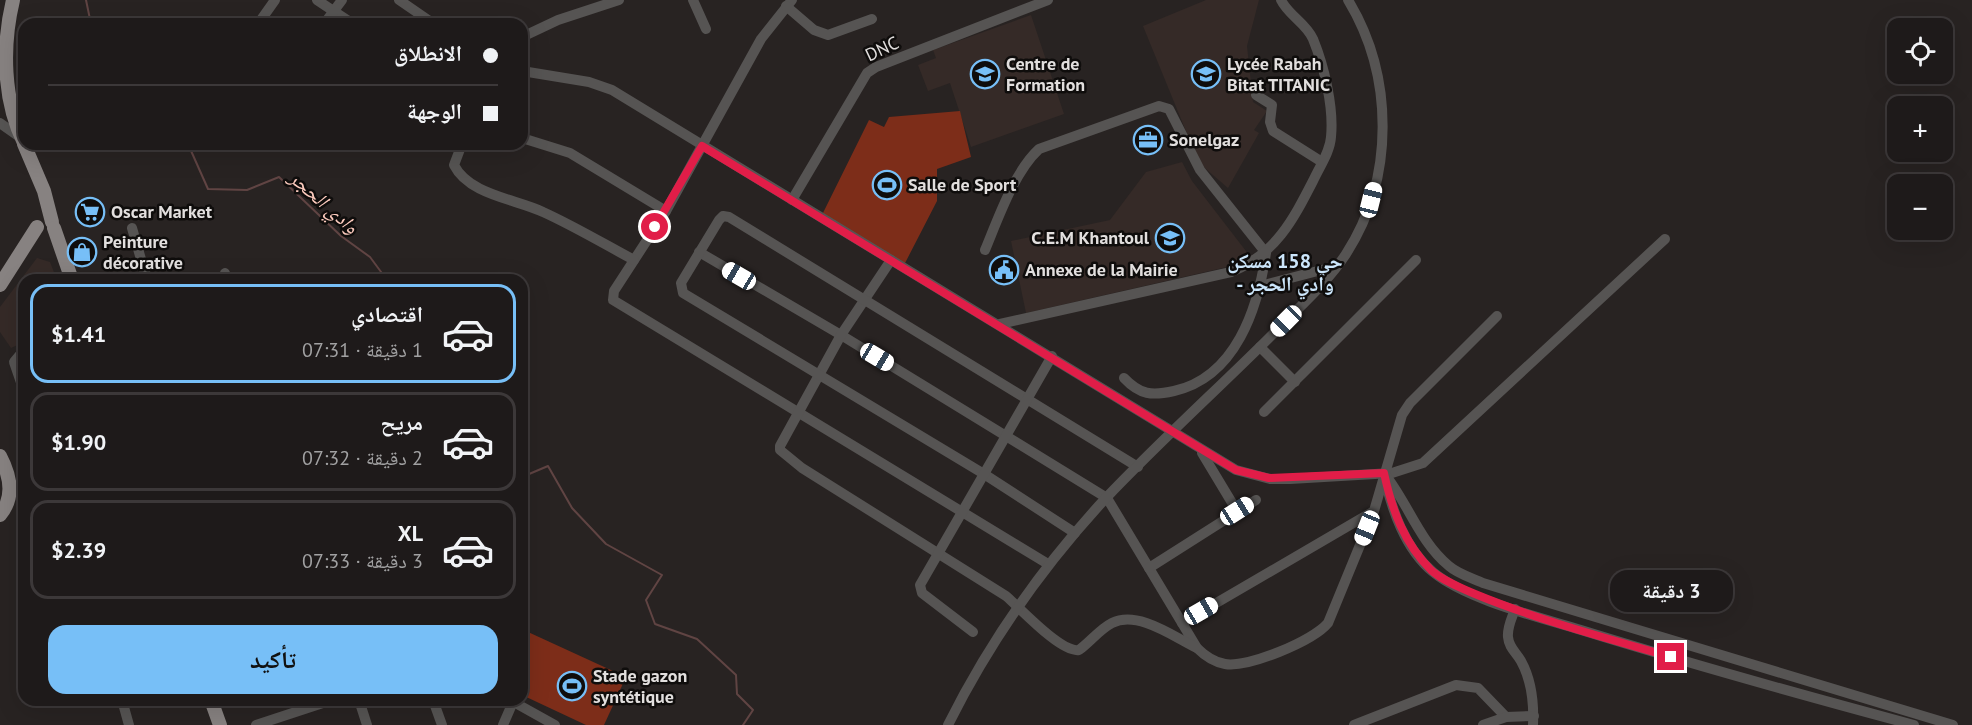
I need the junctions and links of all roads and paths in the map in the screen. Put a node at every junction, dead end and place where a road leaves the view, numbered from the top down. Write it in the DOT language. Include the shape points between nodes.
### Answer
graph roads {
  1 [pos="13,0"];
  2 [pos="274,0"];
  3 [pos="317,0"];
  4 [pos="342,0"];
  5 [pos="399,0"];
  6 [pos="619,0"];
  7 [pos="693,0"];
  8 [pos="1048,0"];
  9 [pos="1281,0"];
  10 [pos="1348,0"];
  11 [pos="789,3"];
  12 [pos="334,11"];
  13 [pos="262,18"];
  14 [pos="329,18"];
  15 [pos="344,18"];
  16 [pos="425,18"];
  17 [pos="872,19"];
  18 [pos="706,29"];
  19 [pos="528,34"];
  20 [pos="528,72"];
  21 [pos="1256,95"];
  22 [pos="0,123"];
  23 [pos="18,129"];
  24 [pos="18,138"];
  25 [pos="528,140"];
  26 [pos="702,146"];
  27 [pos="26,150"];
  28 [pos="460,150"];
  29 [pos="1322,162"];
  30 [pos="792,200"];
  31 [pos="666,211"];
  32 [pos="132,228"];
  33 [pos="45,229"];
  34 [pos="1665,239"];
  35 [pos="985,250"];
  36 [pos="699,252"];
  37 [pos="1266,253"];
  38 [pos="634,260"];
  39 [pos="891,260"];
  40 [pos="1416,260"];
  41 [pos="1337,266"];
  42 [pos="70,274"];
  43 [pos="145,274"];
  44 [pos="0,285"];
  45 [pos="1260,286"];
  46 [pos="865,298"];
  47 [pos="1497,316"];
  48 [pos="1000,324"];
  49 [pos="841,335"];
  50 [pos="1260,347"];
  51 [pos="1052,356"];
  52 [pos="18,357"];
  53 [pos="819,373"];
  54 [pos="18,374"];
  55 [pos="1124,378"];
  56 [pos="1295,382"];
  57 [pos="1026,400"];
  58 [pos="797,412"];
  59 [pos="1264,412"];
  60 [pos="1174,432"];
  61 [pos="1005,435"];
  62 [pos="1201,450"];
  63 [pos="0,456"];
  64 [pos="1138,467"];
  65 [pos="1384,473"];
  66 [pos="984,474"];
  67 [pos="1107,498"];
  68 [pos="1256,500"];
  69 [pos="962,510"];
  70 [pos="1237,511"];
  71 [pos="1374,511"];
  72 [pos="0,515"];
  73 [pos="1075,533"];
  74 [pos="938,551"];
  75 [pos="1047,564"];
  76 [pos="1149,568"];
  77 [pos="1017,607"];
  78 [pos="1515,609"];
  79 [pos="1182,622"];
  80 [pos="974,632"];
  81 [pos="1197,648"];
  82 [pos="1724,654"];
  83 [pos="1716,671"];
  84 [pos="124,706"];
  85 [pos="213,706"];
  86 [pos="314,706"];
  87 [pos="361,706"];
  88 [pos="435,706"];
  89 [pos="509,706"];
  90 [pos="520,706"];
  91 [pos="1506,717"];
  92 [pos="1534,721"];
  93 [pos="129,725"];
  94 [pos="220,725"];
  95 [pos="256,725"];
  96 [pos="367,725"];
  97 [pos="442,725"];
  98 [pos="503,725"];
  99 [pos="555,725"];
  100 [pos="948,725"];
  101 [pos="1354,725"];
  102 [pos="1483,725"];
  103 [pos="1914,725"];
  104 [pos="1953,725"];
  1 -- 23 [label="main road" via="6,44 13,116"];
  2 -- 13 [label="street"];
  3 -- 12 [label="street"];
  4 -- 12 [label="street"];
  5 -- 16 [label="street"];
  6 -- 19 [label="street"];
  7 -- 18 [label="street"];
  8 -- 30 [label="street, DNC" via="867,73"];
  9 -- 29 [label="street" via="1312,36 1321,66 1332,135"];
  10 -- 41 [label="street" via="1372,49 1383,129 1371,200 1361,226"];
  11 -- 17 [label="street" via="814,30 828,35"];
  11 -- 26 [label="street" via="761,39"];
  12 -- 14 [label="street"];
  12 -- 15 [label="street"];
  20 -- 26 [label="street" via="600,85"];
  21 -- 29 [label="street" via="1272,105 1270,122 1274,131"];
  22 -- 24 [label="street"];
  25 -- 31 [label="street" via="570,153"];
  26 -- 30 [label="street"];
  26 -- 31 [label="street"];
  27 -- 33 [label="main road" via="40,181"];
  28 -- 38 [label="street" via="454,165 471,182 542,211"];
  29 -- 37 [label="street" via="1291,224"];
  30 -- 39 [label="street"];
  31 -- 38 [label="street"];
  32 -- 43 [label="street"];
  33 -- 42 [label="main road"];
  33 -- 44 [label="main road"];
  34 -- 65 [label="street" via="1439,450 1412,467"];
  35 -- 37 [label="street" via="1004,204 1037,151 1163,106 1173,113 1200,170"];
  36 -- 46 [label="street" via="719,220 727,216"];
  36 -- 49 [label="street"];
  36 -- 53 [label="street" via="681,283 683,293"];
  37 -- 45 [label="street"];
  37 -- 48 [label="street" via="1222,275"];
  38 -- 58 [label="street" via="614,291 614,301"];
  39 -- 46 [label="street"];
  39 -- 48 [label="street"];
  40 -- 56 [label="street"];
  41 -- 45 [label="street"];
  41 -- 50 [label="street"];
  45 -- 55 [label="street" via="1236,346 1205,378 1186,388 1154,395 1141,393"];
  46 -- 49 [label="street"];
  46 -- 57 [label="street"];
  47 -- 65 [label="street" via="1405,409"];
  48 -- 51 [label="street"];
  49 -- 53 [label="street"];
  49 -- 61 [label="street"];
  50 -- 56 [label="street"];
  50 -- 60 [label="street"];
  51 -- 57 [label="street"];
  51 -- 60 [label="street"];
  52 -- 54 [label="street" via="14,362"];
  53 -- 58 [label="street"];
  53 -- 66 [label="street"];
  56 -- 59 [label="street"];
  57 -- 61 [label="street"];
  57 -- 64 [label="street"];
  58 -- 69 [label="street"];
  58 -- 74 [label="street" via="780,446 782,453"];
  60 -- 62 [label="street"];
  60 -- 64 [label="street"];
  61 -- 66 [label="street"];
  61 -- 67 [label="street"];
  62 -- 65 [label="street" via="1236,470 1269,478"];
  62 -- 70 [label="street"];
  63 -- 72 [label="main road" via="10,484 9,498"];
  64 -- 67 [label="street"];
  65 -- 71 [label="street"];
  65 -- 78 [label="street" via="1392,511 1417,554 1433,572 1456,586"];
  65 -- 82 [label="street" via="1426,543 1450,568 1483,583"];
  66 -- 69 [label="street"];
  66 -- 73 [label="street"];
  67 -- 73 [label="street"];
  67 -- 76 [label="street"];
  68 -- 70 [label="street"];
  69 -- 74 [label="street"];
  69 -- 75 [label="street"];
  70 -- 76 [label="street"];
  71 -- 79 [label="street"];
  71 -- 81 [label="street" via="1334,612 1322,630 1236,665 1214,662"];
  73 -- 75 [label="street"];
  74 -- 77 [label="street"];
  74 -- 80 [label="street" via="920,590"];
  75 -- 77 [label="street"];
  76 -- 79 [label="street"];
  77 -- 81 [label="street" via="1075,651 1113,622 1127,619 1147,624"];
  77 -- 100 [label="street"];
  78 -- 83 [label="street"];
  78 -- 92 [label="street" via="1509,628 1510,646 1521,660 1528,680"];
  79 -- 81 [label="street"];
  82 -- 83 [label="street"];
  82 -- 104 [label="street"];
  83 -- 103 [label="street"];
  84 -- 93 [label="street"];
  85 -- 94 [label="main road"];
  86 -- 95 [label="street"];
  87 -- 96 [label="street"];
  88 -- 97 [label="street"];
  89 -- 98 [label="street"];
  90 -- 99 [label="street"];
  91 -- 92 [label="street"];
  91 -- 101 [label="street" via="1478,688 1456,685"];
  91 -- 102 [label="street"];
}
